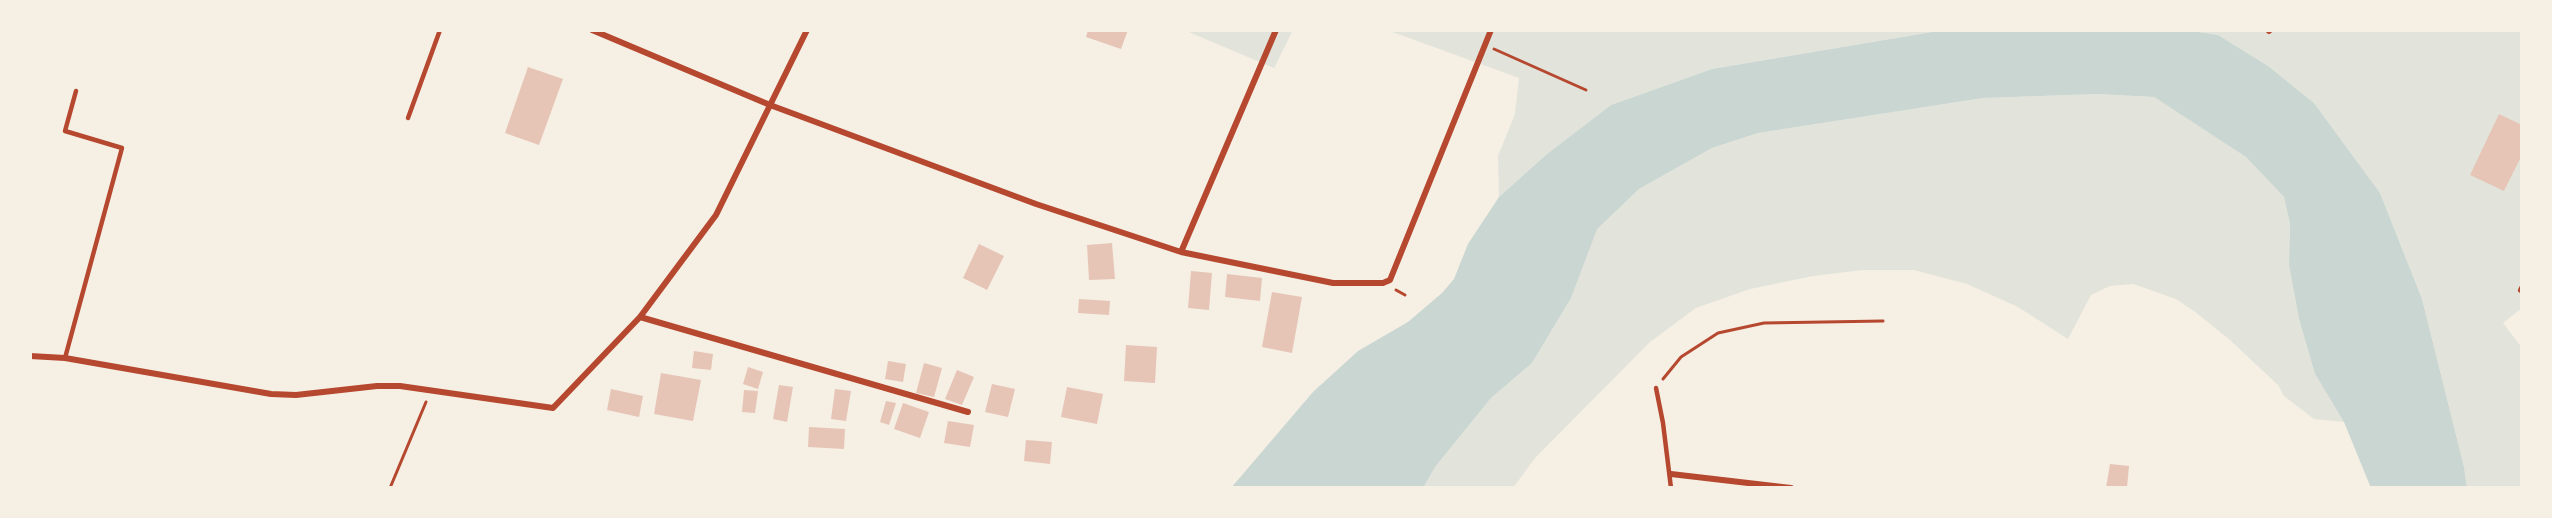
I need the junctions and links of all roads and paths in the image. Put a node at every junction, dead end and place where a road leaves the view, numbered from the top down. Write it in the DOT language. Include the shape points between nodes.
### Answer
graph roads {
  1 [pos="440,30"];
  2 [pos="592,30"];
  3 [pos="807,30"];
  4 [pos="1276,30"];
  5 [pos="1491,30"];
  6 [pos="1484,44"];
  7 [pos="76,90"];
  8 [pos="1586,90"];
  9 [pos="770,105"];
  10 [pos="408,118"];
  11 [pos="1181,252"];
  12 [pos="640,317"];
  13 [pos="1883,321"];
  14 [pos="30,356"];
  15 [pos="66,358"];
  16 [pos="1656,388"];
  17 [pos="432,389"];
  18 [pos="968,412"];
  19 [pos="1671,474"];
  20 [pos="390,488"];
  21 [pos="1671,488"];
  22 [pos="1791,488"];
  1 -- 10 [label="lane"];
  2 -- 9 [label="street"];
  3 -- 9 [label="street"];
  4 -- 11 [label="street"];
  5 -- 6 [label="street"];
  6 -- 8 [label="path"];
  6 -- 11 [label="street" via="1390,280 1333,283"];
  7 -- 15 [label="lane" via="65,131 122,148"];
  9 -- 11 [label="street" via="1036,204"];
  9 -- 12 [label="street" via="716,215"];
  12 -- 17 [label="street" via="553,408"];
  12 -- 18 [label="street"];
  13 -- 16 [label="path" via="1764,324 1718,333 1681,357"];
  14 -- 15 [label="street"];
  15 -- 17 [label="street" via="271,394 377,386"];
  16 -- 19 [label="lane"];
  17 -- 20 [label="path"];
  19 -- 21 [label="lane"];
  19 -- 22 [label="street"];
}
